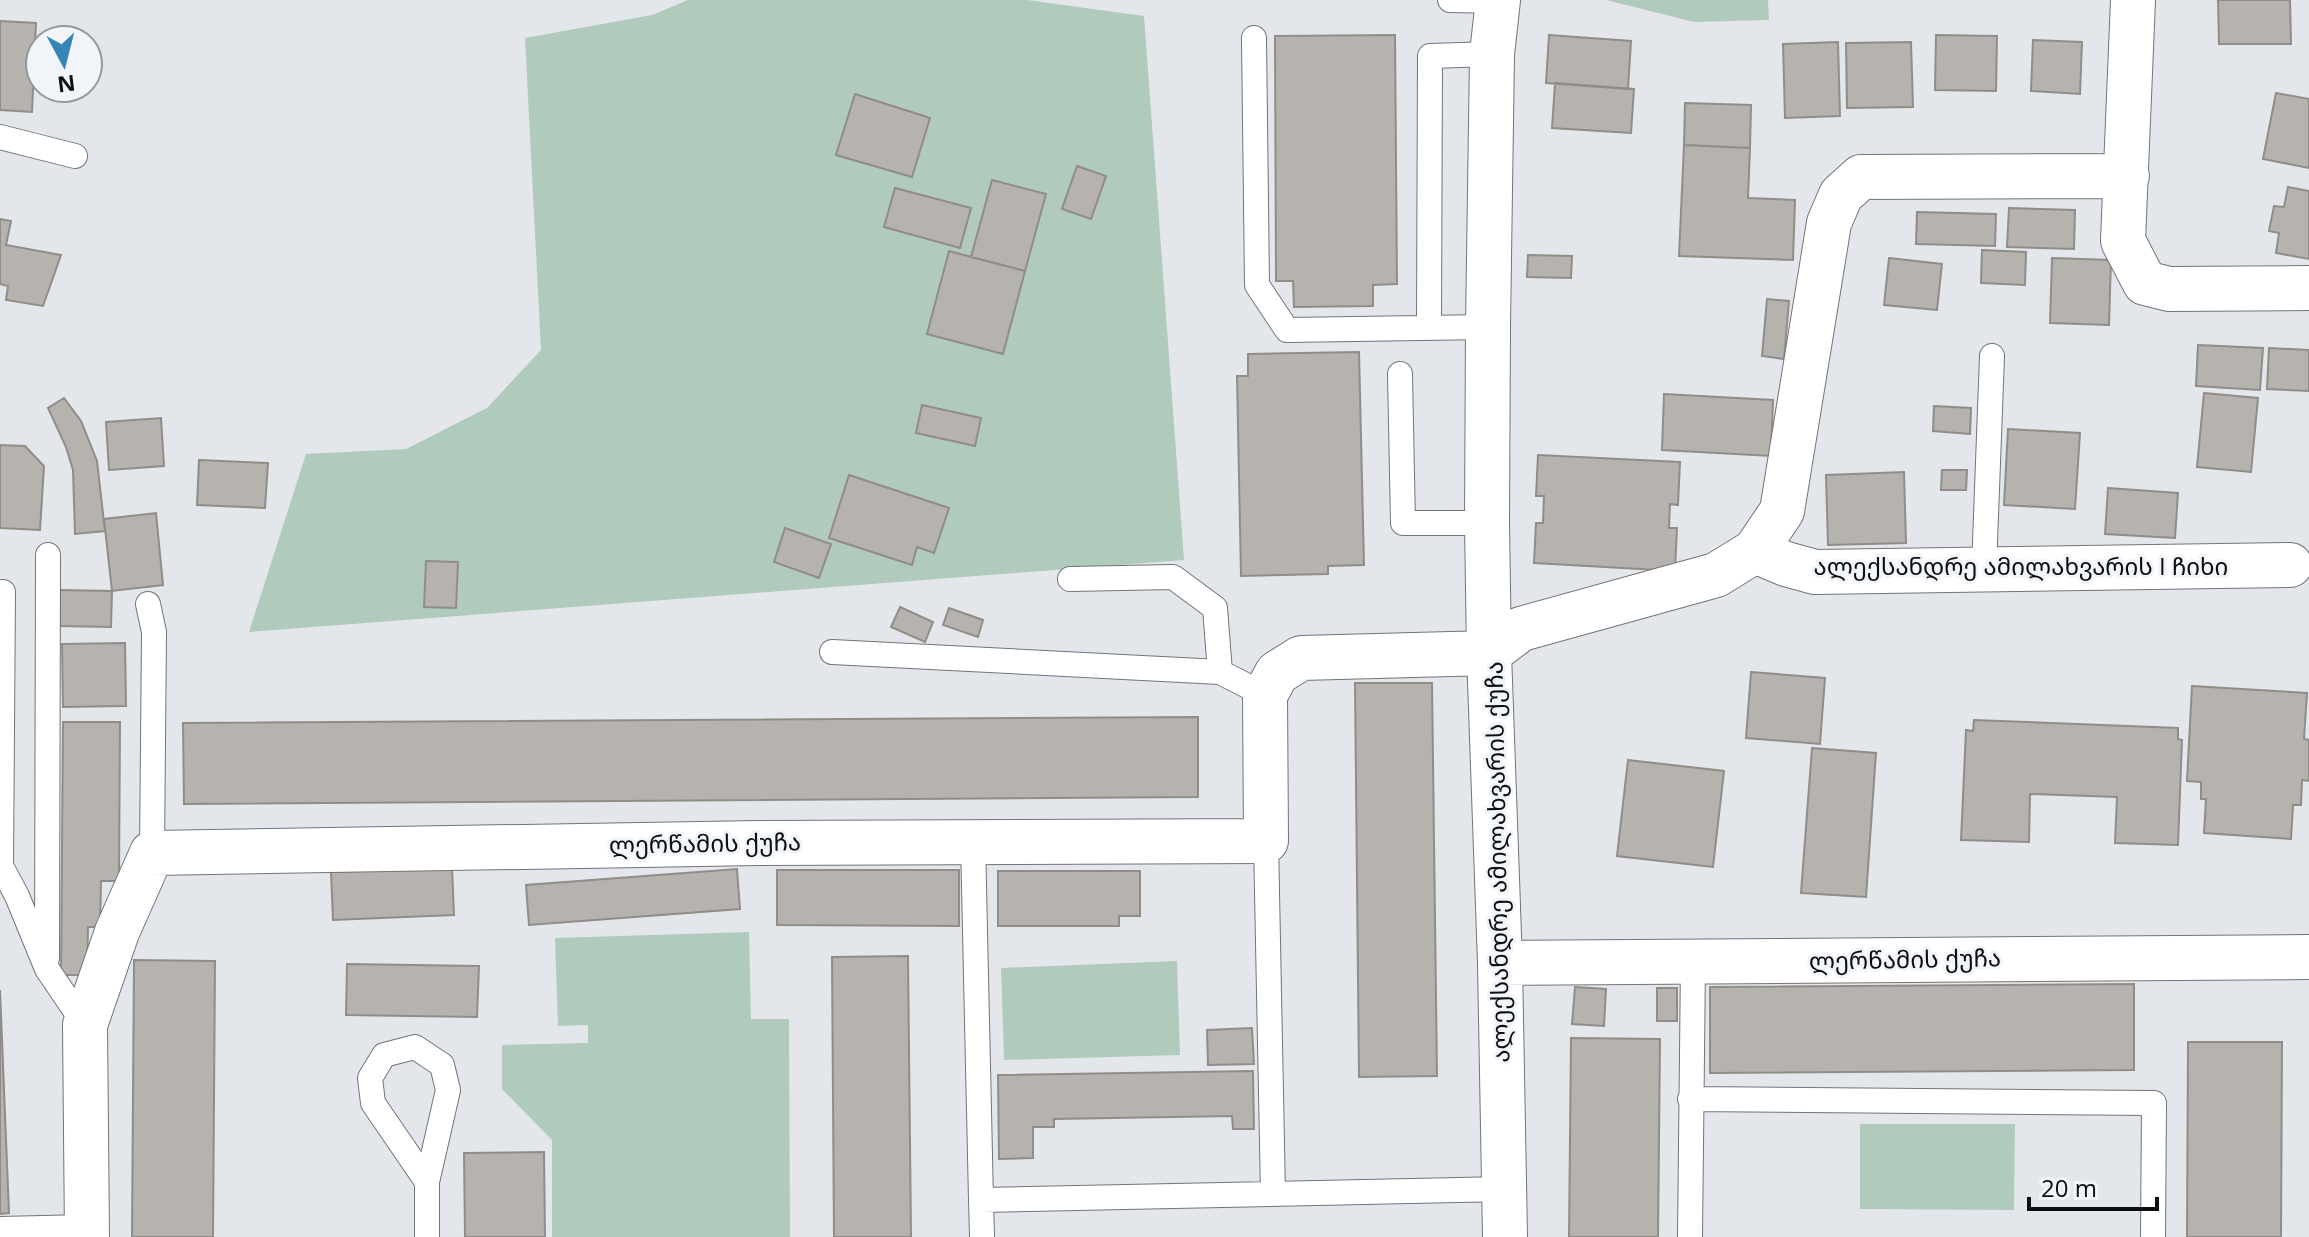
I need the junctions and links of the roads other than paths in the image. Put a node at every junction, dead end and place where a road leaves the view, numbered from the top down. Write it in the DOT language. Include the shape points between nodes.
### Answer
graph roads {
  1 [pos="1450,0"];
  2 [pos="1498,0"];
  3 [pos="2133,0"];
  4 [pos="1254,38"];
  5 [pos="1492,54"];
  6 [pos="0,137"];
  7 [pos="75,156"];
  8 [pos="2127,176"];
  9 [pos="2309,288"];
  10 [pos="1488,327"];
  11 [pos="1429,328"];
  12 [pos="1992,356"];
  13 [pos="1400,374"];
  14 [pos="1487,523"];
  15 [pos="1755,551"];
  16 [pos="48,555"];
  17 [pos="2290,565"];
  18 [pos="1984,569"];
  19 [pos="1070,579"];
  20 [pos="3,592"];
  21 [pos="148,604"];
  22 [pos="832,652"];
  23 [pos="1489,653"];
  24 [pos="1220,672"];
  25 [pos="1265,695"];
  26 [pos="1266,841"];
  27 [pos="973,842"];
  28 [pos="152,853"];
  29 [pos="8,896"];
  30 [pos="2309,957"];
  31 [pos="1693,962"];
  32 [pos="1500,963"];
  33 [pos="47,969"];
  34 [pos="85,1025"];
  35 [pos="1690,1099"];
  36 [pos="427,1182"];
  37 [pos="1505,1189"];
  38 [pos="1273,1194"];
  39 [pos="981,1200"];
  40 [pos="0,1229"];
  41 [pos="86,1232"];
  42 [pos="427,1237"];
  43 [pos="982,1237"];
  44 [pos="1505,1237"];
  45 [pos="1690,1237"];
  46 [pos="2153,1237"];
  1 -- 2 [label="lane"];
  2 -- 5 [label="street"];
  3 -- 8 [label="street"];
  4 -- 11 [label="lane" via="1257,285 1287,330"];
  5 -- 10 [label="street"];
  5 -- 11 [label="lane" via="1430,56"];
  6 -- 7 [label="lane"];
  8 -- 9 [label="street" via="2123,241 2145,283 2169,289"];
  8 -- 15 [label="street, ალექსანდრე ამილახვარის ქუჩა" via="1861,177 1841,195 1829,223 1782,511"];
  10 -- 11 [label="lane"];
  10 -- 14 [label="street"];
  12 -- 18 [label="lane"];
  13 -- 14 [label="lane" via="1403,523"];
  14 -- 23 [label="street"];
  15 -- 18 [label="street, ალექსანდრე ამილახვარის I ჩიხი" via="1815,572"];
  15 -- 23 [label="street, ალექსანდრე ამილახვარის ქუჩა" via="1716,575 1521,629"];
  16 -- 33 [label="lane"];
  17 -- 18 [label="street, ალექსანდრე ამილახვარის I ჩიხი"];
  19 -- 24 [label="lane" via="1173,577 1215,608"];
  20 -- 29 [label="lane" via="1,866"];
  21 -- 28 [label="lane" via="154,632"];
  22 -- 24 [label="lane"];
  23 -- 25 [label="street" via="1301,658 1277,673"];
  23 -- 32 [label="street, ალექსანდრე ამილახვარის ქუჩა"];
  24 -- 25 [label="lane"];
  25 -- 26 [label="street"];
  26 -- 27 [label="street, ლერწამის ქუჩა"];
  26 -- 38 [label="lane"];
  27 -- 28 [label="street, ლერწამის ქუჩა"];
  27 -- 39 [label="lane"];
  28 -- 34 [label="street"];
  29 -- 33 [label="lane"];
  30 -- 31 [label="street, ლერწამის ქუჩა"];
  31 -- 32 [label="street, ლერწამის ქუჩა"];
  31 -- 35 [label="lane"];
  32 -- 37 [label="street, ალექსანდრე ამილახვარის ქუჩა"];
  33 -- 34 [label="lane"];
  34 -- 41 [label="street"];
  35 -- 45 [label="lane"];
  35 -- 46 [label="lane" via="2154,1103"];
  36 -- 36 [label="lane" via="448,1090 442,1065 415,1047 384,1055 370,1078 373,1103"];
  36 -- 42 [label="lane"];
  37 -- 38 [label="lane"];
  37 -- 44 [label="street, ალექსანდრე ამილახვარის ქუჩა"];
  38 -- 39 [label="lane"];
  39 -- 43 [label="lane"];
  40 -- 41 [label="lane"];
}
